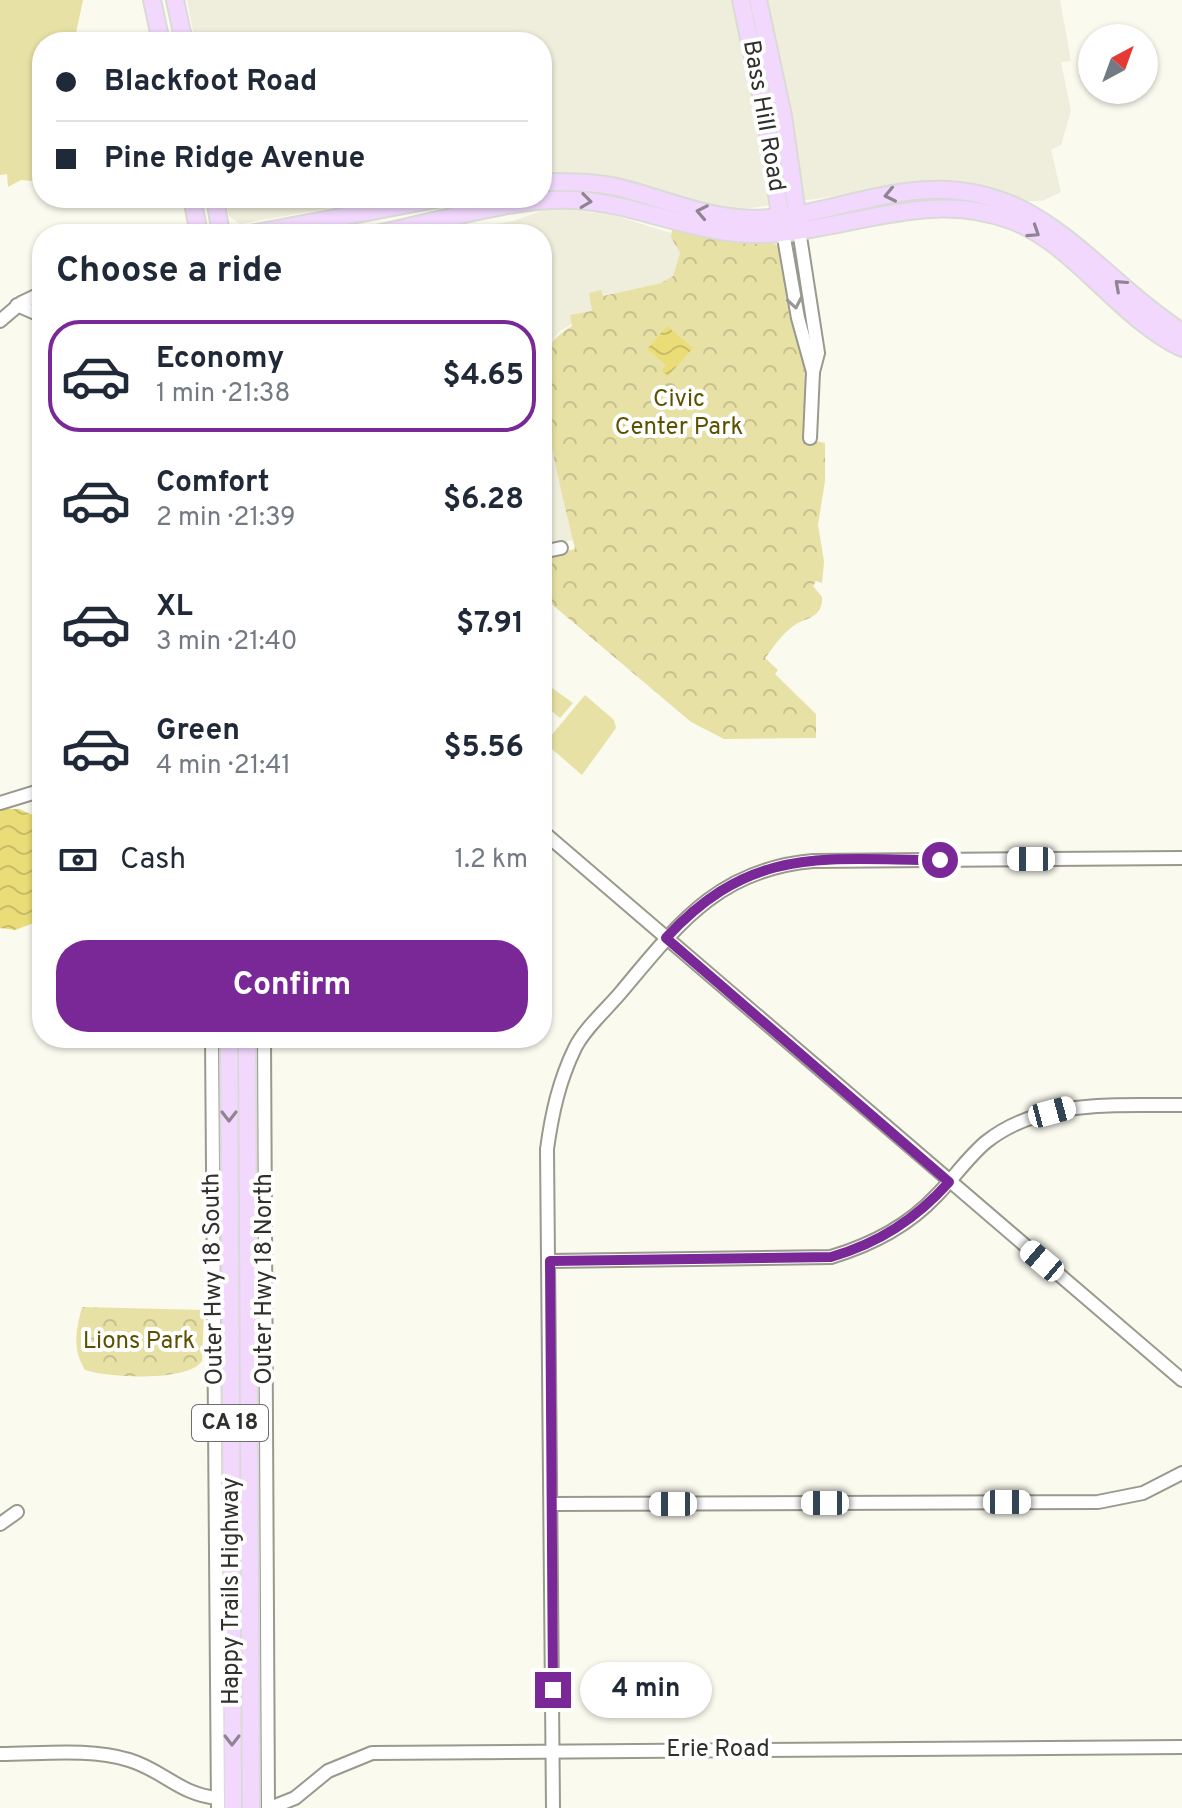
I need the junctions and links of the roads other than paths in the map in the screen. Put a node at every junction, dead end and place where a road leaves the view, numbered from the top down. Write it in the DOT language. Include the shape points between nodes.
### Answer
graph roads {
  1 [pos="152,0"];
  2 [pos="175,0"];
  3 [pos="741,0"];
  4 [pos="758,0"];
  5 [pos="159,32"];
  6 [pos="182,32"];
  7 [pos="552,182"];
  8 [pos="552,201"];
  9 [pos="388,208"];
  10 [pos="517,208"];
  11 [pos="789,223"];
  12 [pos="304,224"];
  13 [pos="431,224"];
  14 [pos="32,298"];
  15 [pos="17,305"];
  16 [pos="32,312"];
  17 [pos="0,321"];
  18 [pos="1182,332"];
  19 [pos="1182,348"];
  20 [pos="810,438"];
  21 [pos="561,548"];
  22 [pos="552,550"];
  23 [pos="32,793"];
  24 [pos="0,803"];
  25 [pos="552,840"];
  26 [pos="1182,858"];
  27 [pos="666,938"];
  28 [pos="212,1048"];
  29 [pos="229,1048"];
  30 [pos="247,1048"];
  31 [pos="264,1048"];
  32 [pos="1182,1105"];
  33 [pos="949,1182"];
  34 [pos="550,1261"];
  35 [pos="1182,1380"];
  36 [pos="1182,1473"];
  37 [pos="552,1504"];
  38 [pos="17,1512"];
  39 [pos="0,1524"];
  40 [pos="1182,1747"];
  41 [pos="553,1751"];
  42 [pos="0,1754"];
  43 [pos="223,1805"];
  44 [pos="251,1808"];
  45 [pos="269,1808"];
  46 [pos="553,1808"];
  1 -- 5 [label="main road"];
  2 -- 6 [label="main road"];
  3 -- 11 [label="main road, Bass Hill Road"];
  4 -- 11 [label="main road, Bass Hill Road" via="783,116"];
  11 -- 7 [label="main road, one-way" via="696,211 620,188"];
  8 -- 11 [label="main road, one-way" via="611,204 707,230"];
  9 -- 12 [label="main road"];
  13 -- 10 [label="main road, one-way"];
  18 -- 11 [label="main road, one-way" via="1041,218 998,198 943,189 906,192"];
  11 -- 19 [label="main road, one-way" via="922,207 962,208 1009,219 1038,234"];
  11 -- 20 [label="street" via="818,353"];
  14 -- 15 [label="street"];
  15 -- 16 [label="street"];
  15 -- 17 [label="street"];
  21 -- 22 [label="street"];
  23 -- 24 [label="street"];
  25 -- 27 [label="street"];
  26 -- 27 [label="street" via="788,863 742,876 690,912"];
  27 -- 33 [label="street"];
  27 -- 34 [label="street" via="576,1045 555,1097 547,1149"];
  28 -- 43 [label="street, Outer Hwy 18 South"];
  29 -- 43 [label="main road, Happy Trails Highway / CA 18, one-way"];
  30 -- 44 [label="main road, Happy Trails Highway / CA 18"];
  31 -- 45 [label="street, Outer Hwy 18 North"];
  32 -- 33 [label="street" via="1076,1106 1029,1118 987,1142"];
  33 -- 34 [label="street" via="902,1226 831,1257"];
  33 -- 35 [label="street"];
  34 -- 37 [label="street"];
  36 -- 37 [label="street" via="1143,1493 1098,1502"];
  37 -- 41 [label="street"];
  38 -- 39 [label="street"];
  40 -- 41 [label="street, Erie Road"];
  41 -- 45 [label="street, Erie Road" via="372,1753 328,1771 295,1798"];
  41 -- 46 [label="street"];
  42 -- 43 [label="street" via="131,1760 192,1795"];
}
